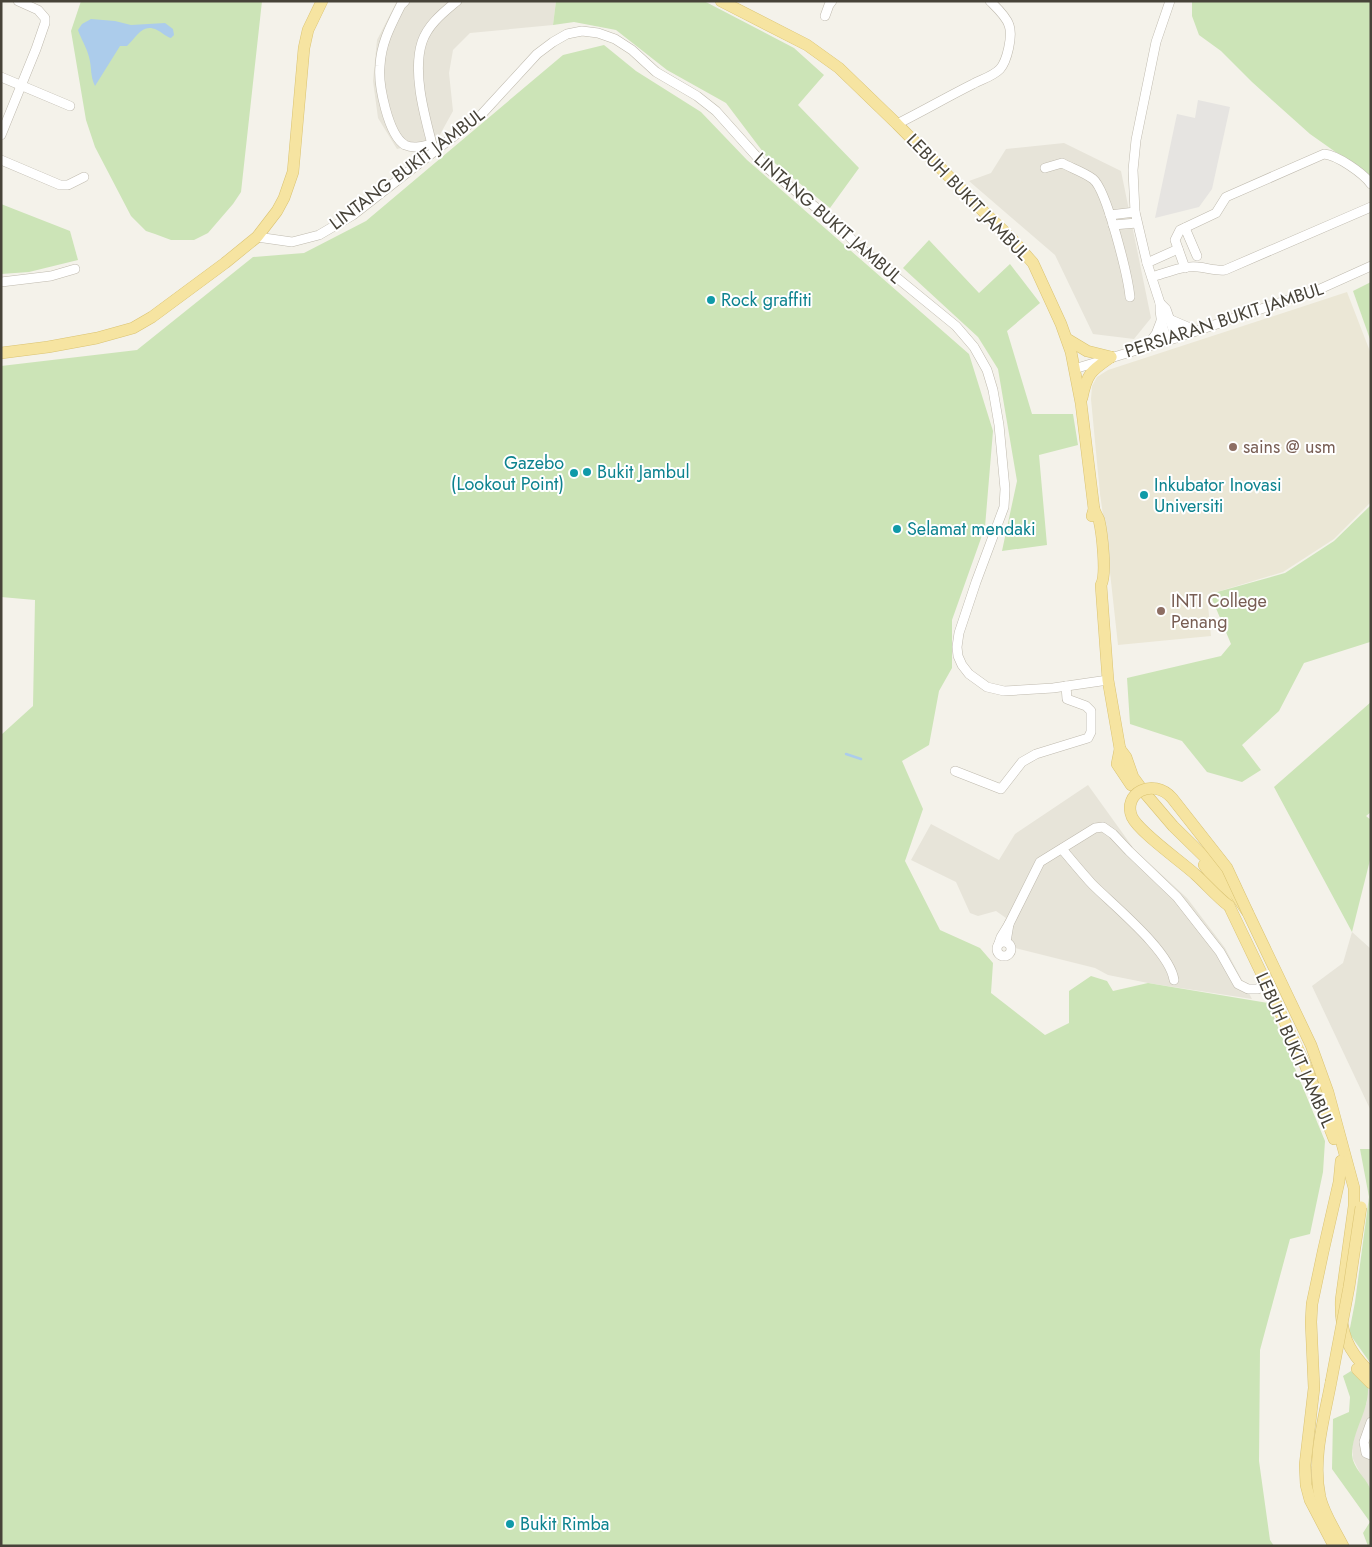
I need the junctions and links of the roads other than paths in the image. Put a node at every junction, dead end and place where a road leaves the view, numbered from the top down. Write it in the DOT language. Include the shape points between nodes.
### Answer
graph roads {
  1 [pos="18,1"];
  2 [pos="322,1"];
  3 [pos="405,1"];
  4 [pos="457,1"];
  5 [pos="721,1"];
  6 [pos="832,1"];
  7 [pos="990,1"];
  8 [pos="1170,1"];
  9 [pos="825,16"];
  10 [pos="1,77"];
  11 [pos="22,86"];
  12 [pos="70,106"];
  13 [pos="898,124"];
  14 [pos="1,135"];
  15 [pos="433,148"];
  16 [pos="1,160"];
  17 [pos="1045,168"];
  18 [pos="84,177"];
  19 [pos="1371,184"];
  20 [pos="1371,207"];
  21 [pos="1135,212"];
  22 [pos="1110,215"];
  23 [pos="1137,223"];
  24 [pos="1113,225"];
  25 [pos="1185,228"];
  26 [pos="257,237"];
  27 [pos="1178,249"];
  28 [pos="1197,256"];
  29 [pos="1147,263"];
  30 [pos="1371,266"];
  31 [pos="1185,268"];
  32 [pos="75,269"];
  33 [pos="1152,277"];
  34 [pos="1,282"];
  35 [pos="1130,298"];
  36 [pos="1165,320"];
  37 [pos="1196,331"];
  38 [pos="1067,339"];
  39 [pos="1172,339"];
  40 [pos="1146,348"];
  41 [pos="1,352"];
  42 [pos="1111,357"];
  43 [pos="1074,369"];
  44 [pos="1081,403"];
  45 [pos="1108,680"];
  46 [pos="1066,686"];
  47 [pos="1120,749"];
  48 [pos="955,771"];
  49 [pos="1062,849"];
  50 [pos="1229,906"];
  51 [pos="1248,913"];
  52 [pos="1003,943"];
  53 [pos="1174,980"];
  54 [pos="1266,982"];
  55 [pos="1328,1092"];
  56 [pos="1341,1161"];
  57 [pos="1371,1373"];
  58 [pos="1371,1383"];
  59 [pos="1371,1422"];
  60 [pos="1368,1454"];
  61 [pos="1334,1546"];
  62 [pos="1343,1546"];
  1 -- 11 [label="street" via="38,10 45,18"];
  2 -- 26 [label="main road" via="308,30 304,48 294,172 277,211"];
  3 -- 15 [label="street" via="386,34 379,67 381,90 400,140 410,147"];
  4 -- 15 [label="street" via="438,16 422,41 419,69 422,100"];
  5 -- 13 [label="main road, LEBUH BUKIT JAMBUL" via="822,56 845,73"];
  6 -- 9 [label="street"];
  7 -- 13 [label="street" via="1010,27 1005,62 993,76 975,82"];
  8 -- 21 [label="street" via="1156,42 1136,140 1132,170"];
  10 -- 11 [label="street"];
  11 -- 12 [label="street"];
  11 -- 14 [label="street"];
  13 -- 38 [label="main road, LEBUH BUKIT JAMBUL" via="1033,262"];
  15 -- 26 [label="street, LINTANG BUKIT JAMBUL" via="353,215 319,235 292,242"];
  15 -- 46 [label="street, LINTANG BUKIT JAMBUL" via="481,115 537,54 567,34 582,32 615,39 656,72 697,96 716,112 766,167 956,326 974,346 993,390 1005,488 1004,507 959,633 958,656 969,674 988,687 1004,691"];
  16 -- 18 [label="street" via="64,186"];
  17 -- 22 [label="street" via="1062,163 1094,180"];
  19 -- 25 [label="street" via="1338,158 1324,154 1226,197 1216,213"];
  20 -- 31 [label="street" via="1226,270"];
  21 -- 22 [label="street"];
  21 -- 23 [label="street"];
  22 -- 24 [label="street"];
  23 -- 24 [label="street"];
  23 -- 29 [label="street"];
  24 -- 35 [label="street"];
  25 -- 27 [label="street" via="1180,230 1175,240"];
  25 -- 28 [label="street"];
  26 -- 41 [label="main road" via="133,328 48,347"];
  27 -- 29 [label="street"];
  27 -- 31 [label="street"];
  29 -- 33 [label="street"];
  30 -- 37 [label="street, PERSIARAN BUKIT JAMBUL" via="1320,289"];
  31 -- 33 [label="street"];
  32 -- 34 [label="street" via="51,276"];
  33 -- 36 [label="street" via="1160,303 1166,309"];
  36 -- 37 [label="street"];
  36 -- 39 [label="street"];
  36 -- 40 [label="street"];
  37 -- 39 [label="street, PERSIARAN BUKIT JAMBUL"];
  38 -- 42 [label="main road" via="1086,351"];
  38 -- 43 [label="main road, LEBUH BUKIT JAMBUL"];
  39 -- 40 [label="street, PERSIARAN BUKIT JAMBUL"];
  40 -- 42 [label="street, PERSIARAN BUKIT JAMBUL"];
  42 -- 43 [label="street, PERSIARAN BUKIT JAMBUL"];
  42 -- 44 [label="main road" via="1086,379"];
  43 -- 44 [label="main road, LEBUH BUKIT JAMBUL"];
  44 -- 45 [label="main road, LEBUH BUKIT JAMBUL" via="1094,509 1100,531"];
  45 -- 46 [label="street, LINTANG BUKIT JAMBUL"];
  45 -- 47 [label="main road, LEBUH BUKIT JAMBUL"];
  46 -- 48 [label="street" via="1067,699 1091,711 1088,738 1036,754 1022,762 1001,789"];
  47 -- 50 [label="main road, LEBUH BUKIT JAMBUL" via="1117,764 1124,777 1207,868"];
  47 -- 51 [label="main road, LEBUH BUKIT JAMBUL" via="1144,792 1222,874"];
  49 -- 52 [label="street" via="1037,867 1001,937"];
  49 -- 53 [label="street" via="1092,884 1148,937 1173,972"];
  49 -- 54 [label="street" via="1095,828 1104,828 1177,897 1220,952 1238,984 1258,989"];
  50 -- 51 [label="main road, bridge" via="1133,820 1130,806 1143,789 1166,792 1178,805 1227,868"];
  50 -- 54 [label="main road, LEBUH BUKIT JAMBUL"];
  51 -- 55 [label="main road, LEBUH BUKIT JAMBUL" via="1311,1045"];
  54 -- 56 [label="main road, LEBUH BUKIT JAMBUL" via="1304,1062"];
  55 -- 57 [label="main road, LEBUH BUKIT JAMBUL" via="1354,1188 1340,1315 1349,1346"];
  55 -- 62 [label="main road, bridge" via="1352,1150 1358,1172 1361,1208 1317,1464 1320,1497"];
  56 -- 58 [label="main road, LEBUH BUKIT JAMBUL" via="1347,1207 1333,1314 1344,1353"];
  56 -- 61 [label="main road" via="1312,1304 1314,1388 1305,1465 1310,1500"];
  59 -- 60 [label="street" via="1364,1442"];
}
